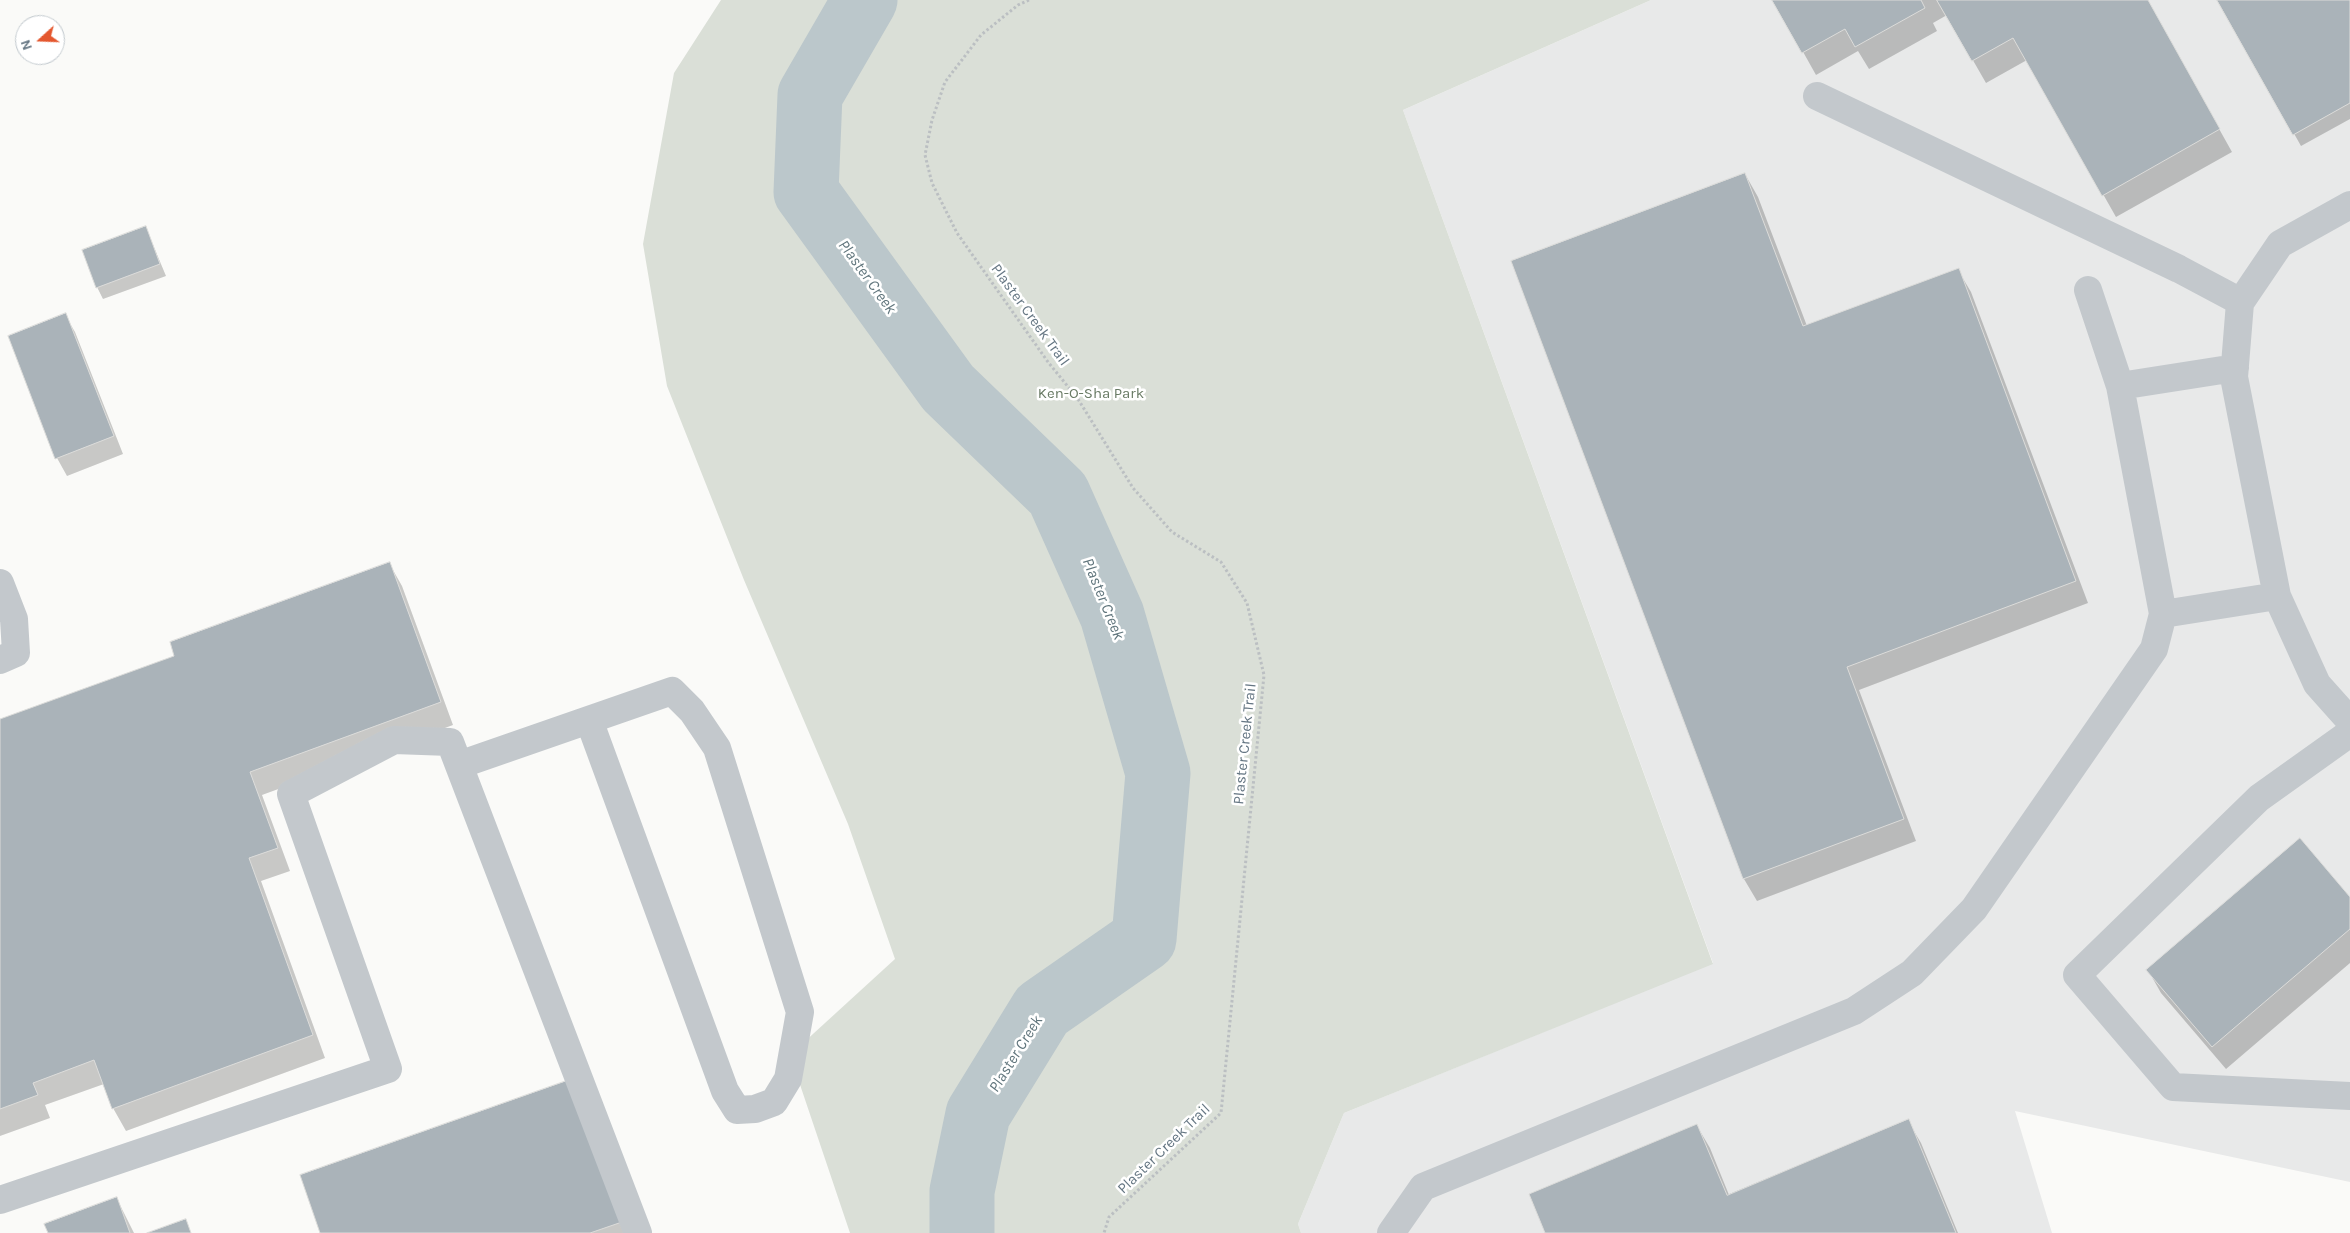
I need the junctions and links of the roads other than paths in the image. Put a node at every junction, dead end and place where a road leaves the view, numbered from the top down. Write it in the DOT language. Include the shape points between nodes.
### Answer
graph roads {
  1 [pos="1816,96"];
  2 [pos="2350,205"];
  3 [pos="2088,290"];
  4 [pos="2241,302"];
  5 [pos="2235,368"];
  6 [pos="2120,386"];
  7 [pos="0,583"];
  8 [pos="2277,596"];
  9 [pos="2163,614"];
  10 [pos="0,660"];
  11 [pos="589,720"];
  12 [pos="2350,721"];
  13 [pos="2350,733"];
  14 [pos="459,765"];
  15 [pos="2350,1096"];
  16 [pos="0,1200"];
  17 [pos="638,1233"];
  18 [pos="1391,1233"];
  1 -- 4 [label="street" via="2179,269"];
  2 -- 4 [label="street" via="2280,244"];
  3 -- 6 [label="street"];
  4 -- 5 [label="street"];
  5 -- 6 [label="street"];
  5 -- 8 [label="street" via="2234,377"];
  6 -- 9 [label="street"];
  7 -- 10 [label="street" via="14,619 16,653"];
  8 -- 9 [label="street"];
  8 -- 12 [label="street" via="2317,684"];
  9 -- 18 [label="street" via="2154,649 1980,900 1912,973 1854,1011 1422,1187"];
  11 -- 11 [label="street" via="672,691 692,711 717,748 800,1012 788,1079 774,1102 755,1109 737,1110 725,1091"];
  11 -- 14 [label="street"];
  13 -- 15 [label="street" via="2259,798 2076,975 2173,1088"];
  14 -- 16 [label="street" via="450,742 394,740 291,794 388,1069"];
  14 -- 17 [label="street"];
}
